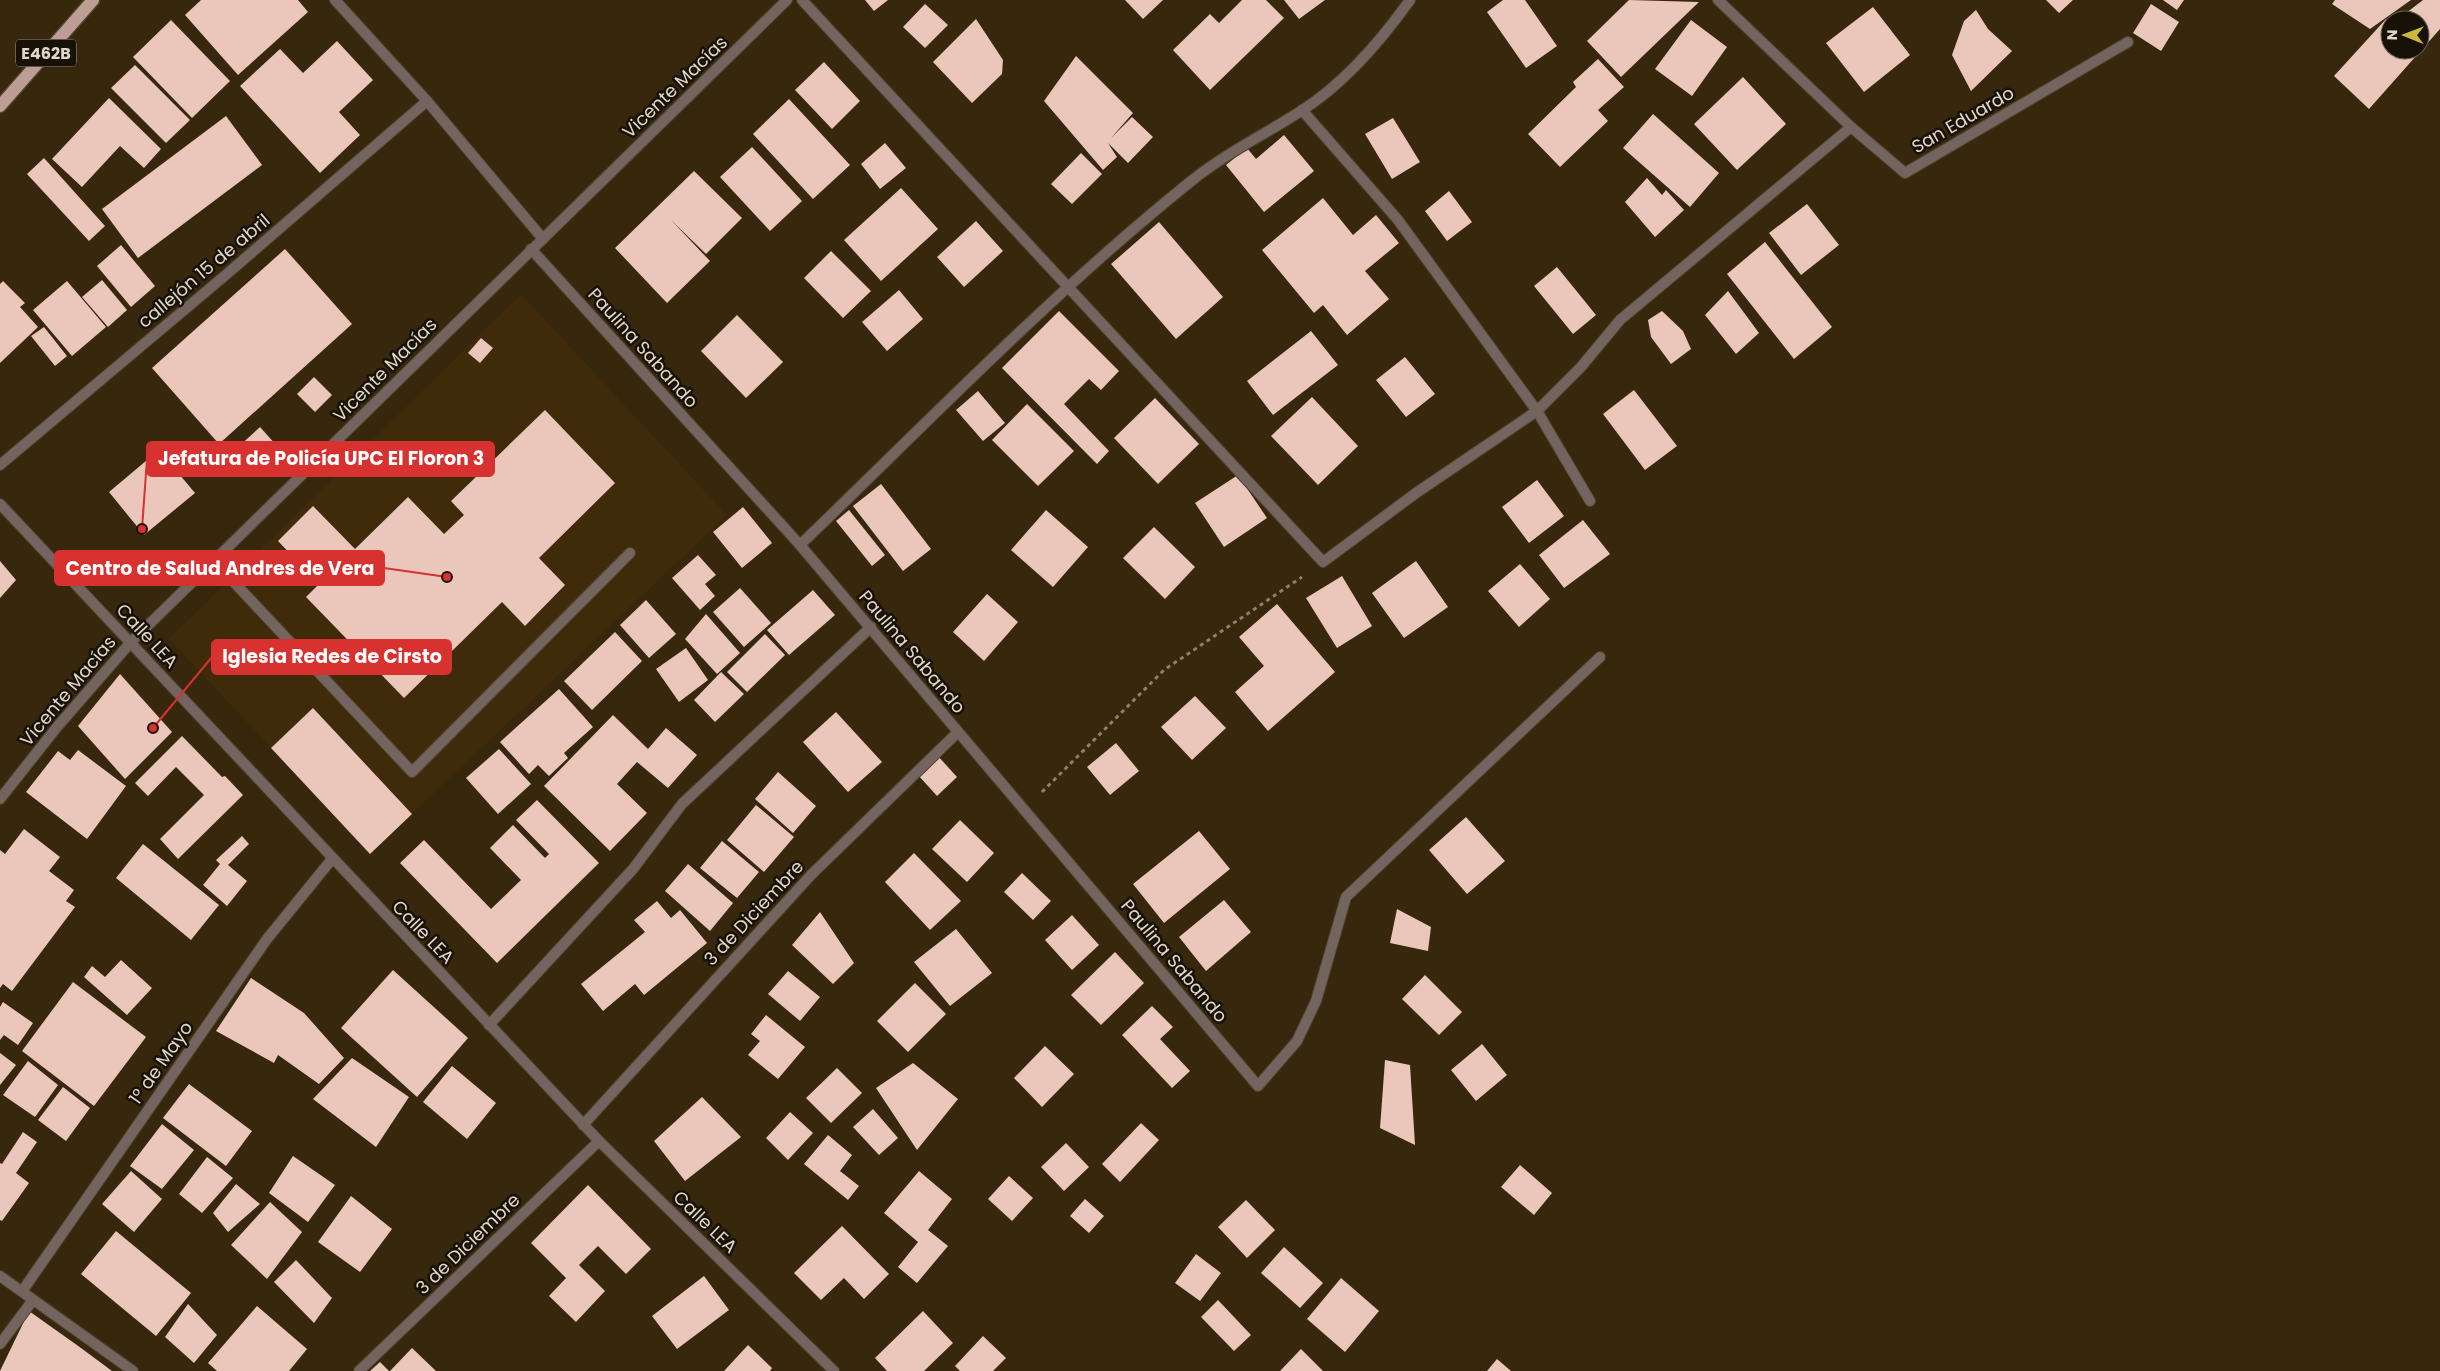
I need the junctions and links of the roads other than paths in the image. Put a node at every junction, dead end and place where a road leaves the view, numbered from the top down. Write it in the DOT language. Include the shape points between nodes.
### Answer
graph roads {
  1 [pos="93,0"];
  2 [pos="335,0"];
  3 [pos="787,0"];
  4 [pos="802,0"];
  5 [pos="1410,0"];
  6 [pos="1718,0"];
  7 [pos="2128,42"];
  8 [pos="427,101"];
  9 [pos="0,106"];
  10 [pos="1302,110"];
  11 [pos="1851,127"];
  12 [pos="543,239"];
  13 [pos="531,249"];
  14 [pos="1069,287"];
  15 [pos="1536,411"];
  16 [pos="0,465"];
  17 [pos="1590,500"];
  18 [pos="0,504"];
  19 [pos="800,545"];
  20 [pos="630,553"];
  21 [pos="215,562"];
  22 [pos="871,627"];
  23 [pos="131,642"];
  24 [pos="1600,657"];
  25 [pos="958,732"];
  26 [pos="0,799"];
  27 [pos="332,859"];
  28 [pos="489,1025"];
  29 [pos="583,1125"];
  30 [pos="599,1141"];
  31 [pos="0,1276"];
  32 [pos="23,1290"];
  33 [pos="33,1300"];
  34 [pos="0,1344"];
  35 [pos="133,1371"];
  36 [pos="359,1371"];
  37 [pos="834,1371"];
  1 -- 9 [label="main road, E462B"];
  2 -- 8 [label="street"];
  3 -- 12 [label="street, Vicente Macías"];
  4 -- 14 [label="street"];
  5 -- 10 [label="street" via="1389,30 1346,76"];
  6 -- 11 [label="street, San Eduardo"];
  7 -- 11 [label="street, San Eduardo" via="1905,173"];
  8 -- 12 [label="street"];
  8 -- 16 [label="street, callejón 15 de abril"];
  10 -- 14 [label="street" via="1191,181"];
  10 -- 15 [label="street" via="1398,220"];
  11 -- 15 [label="street" via="1620,320 1581,367"];
  12 -- 13 [label="street, Vicente Macías"];
  13 -- 19 [label="street, Paulina Sabando"];
  13 -- 21 [label="street, Vicente Macías"];
  14 -- 15 [label="street" via="1323,562 1416,493"];
  14 -- 19 [label="street"];
  15 -- 17 [label="street"];
  18 -- 23 [label="street, Calle LEA"];
  19 -- 22 [label="street, Paulina Sabando"];
  20 -- 21 [label="street" via="412,772"];
  21 -- 23 [label="street, Vicente Macías"];
  22 -- 25 [label="street, Paulina Sabando"];
  22 -- 28 [label="street" via="682,804 633,869"];
  23 -- 26 [label="street, Vicente Macías"];
  23 -- 27 [label="street, Calle LEA"];
  24 -- 25 [label="street, Paulina Sabando" via="1346,897 1316,1001 1297,1041 1258,1086"];
  25 -- 29 [label="street, 3 de Diciembre" via="811,875"];
  27 -- 28 [label="street, Calle LEA"];
  27 -- 32 [label="street, 1º de Mayo" via="267,939"];
  28 -- 29 [label="street, Calle LEA"];
  29 -- 30 [label="street, Calle LEA"];
  30 -- 36 [label="street, 3 de Diciembre"];
  30 -- 37 [label="street, Calle LEA"];
  31 -- 32 [label="street"];
  32 -- 33 [label="street"];
  33 -- 34 [label="street"];
  33 -- 35 [label="street"];
}
